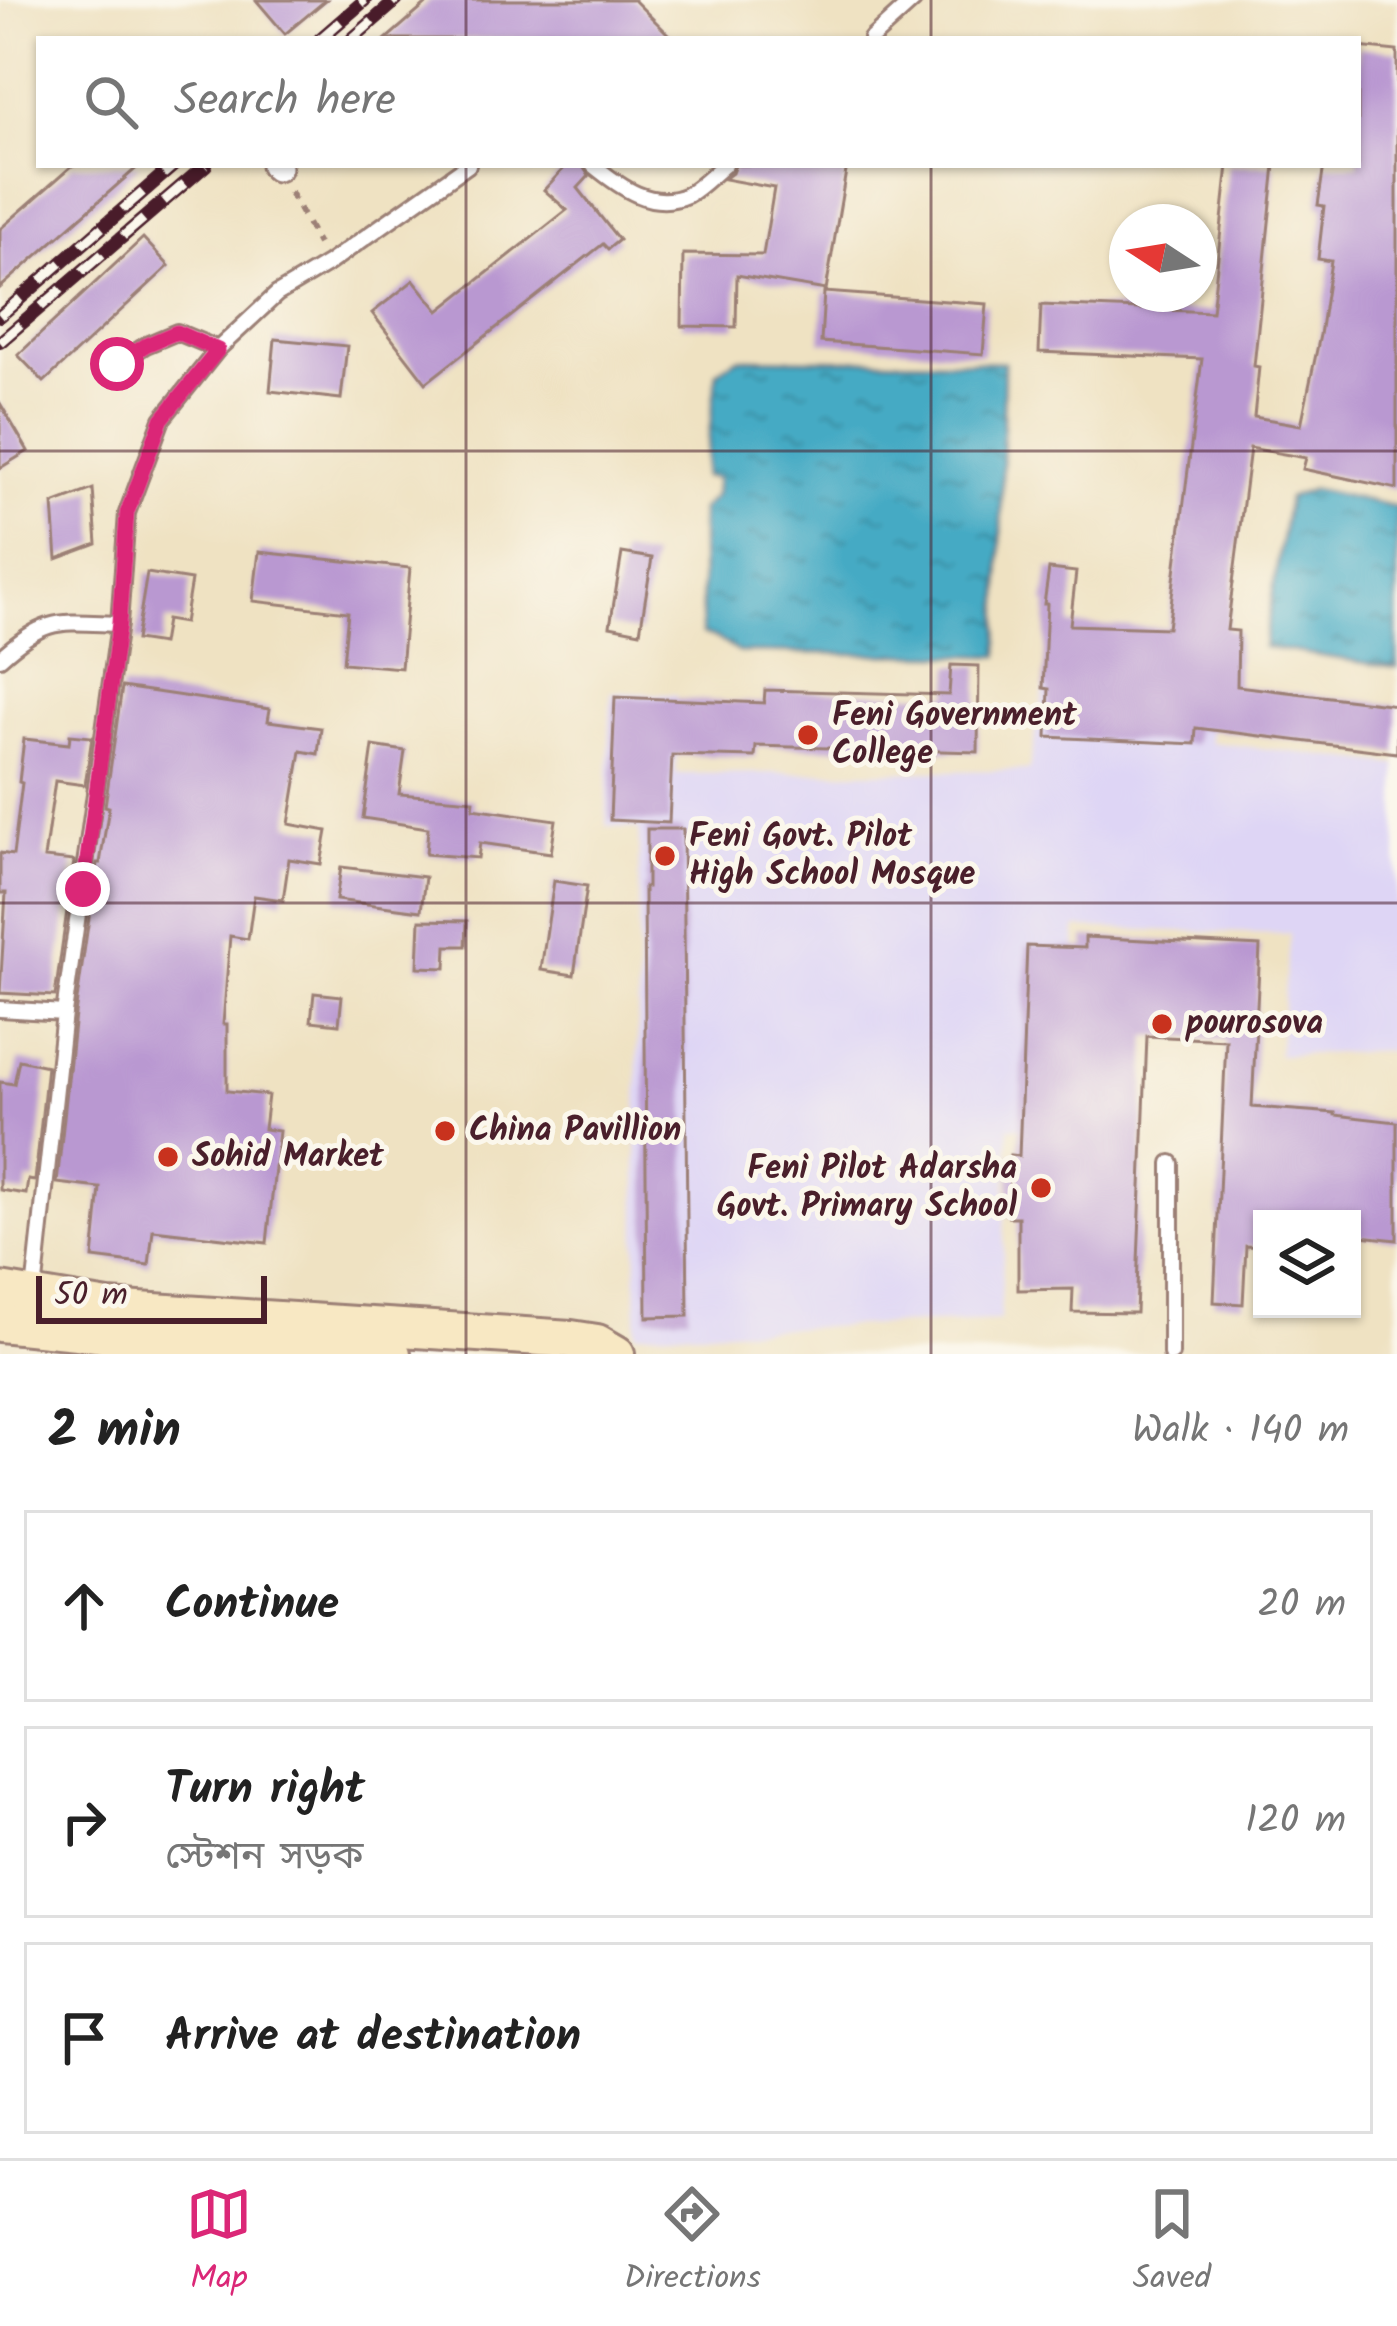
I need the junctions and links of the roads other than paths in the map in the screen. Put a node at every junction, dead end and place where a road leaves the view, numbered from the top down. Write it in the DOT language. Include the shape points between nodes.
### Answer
graph roads {
  1 [pos="914,0"];
  2 [pos="874,36"];
  3 [pos="464,168"];
  4 [pos="597,168"];
  5 [pos="720,168"];
  6 [pos="218,350"];
  7 [pos="117,364"];
  8 [pos="119,623"];
  9 [pos="0,658"];
  10 [pos="0,1009"];
  11 [pos="64,1013"];
  12 [pos="1171,1163"];
  13 [pos="16,1309"];
  14 [pos="392,1354"];
  15 [pos="616,1354"];
  16 [pos="1171,1354"];
  1 -- 2 [label="lane"];
  3 -- 6 [label="lane" via="277,294"];
  4 -- 5 [label="lane" via="656,202 688,194"];
  6 -- 7 [label="lane" via="177,332"];
  6 -- 8 [label="lane" via="162,419 127,513"];
  8 -- 9 [label="lane" via="56,622"];
  8 -- 11 [label="lane"];
  10 -- 11 [label="lane"];
  11 -- 13 [label="lane"];
  12 -- 16 [label="lane"];
  13 -- 14 [label="main road"];
  13 -- 15 [label="main road" via="571,1339"];
}
